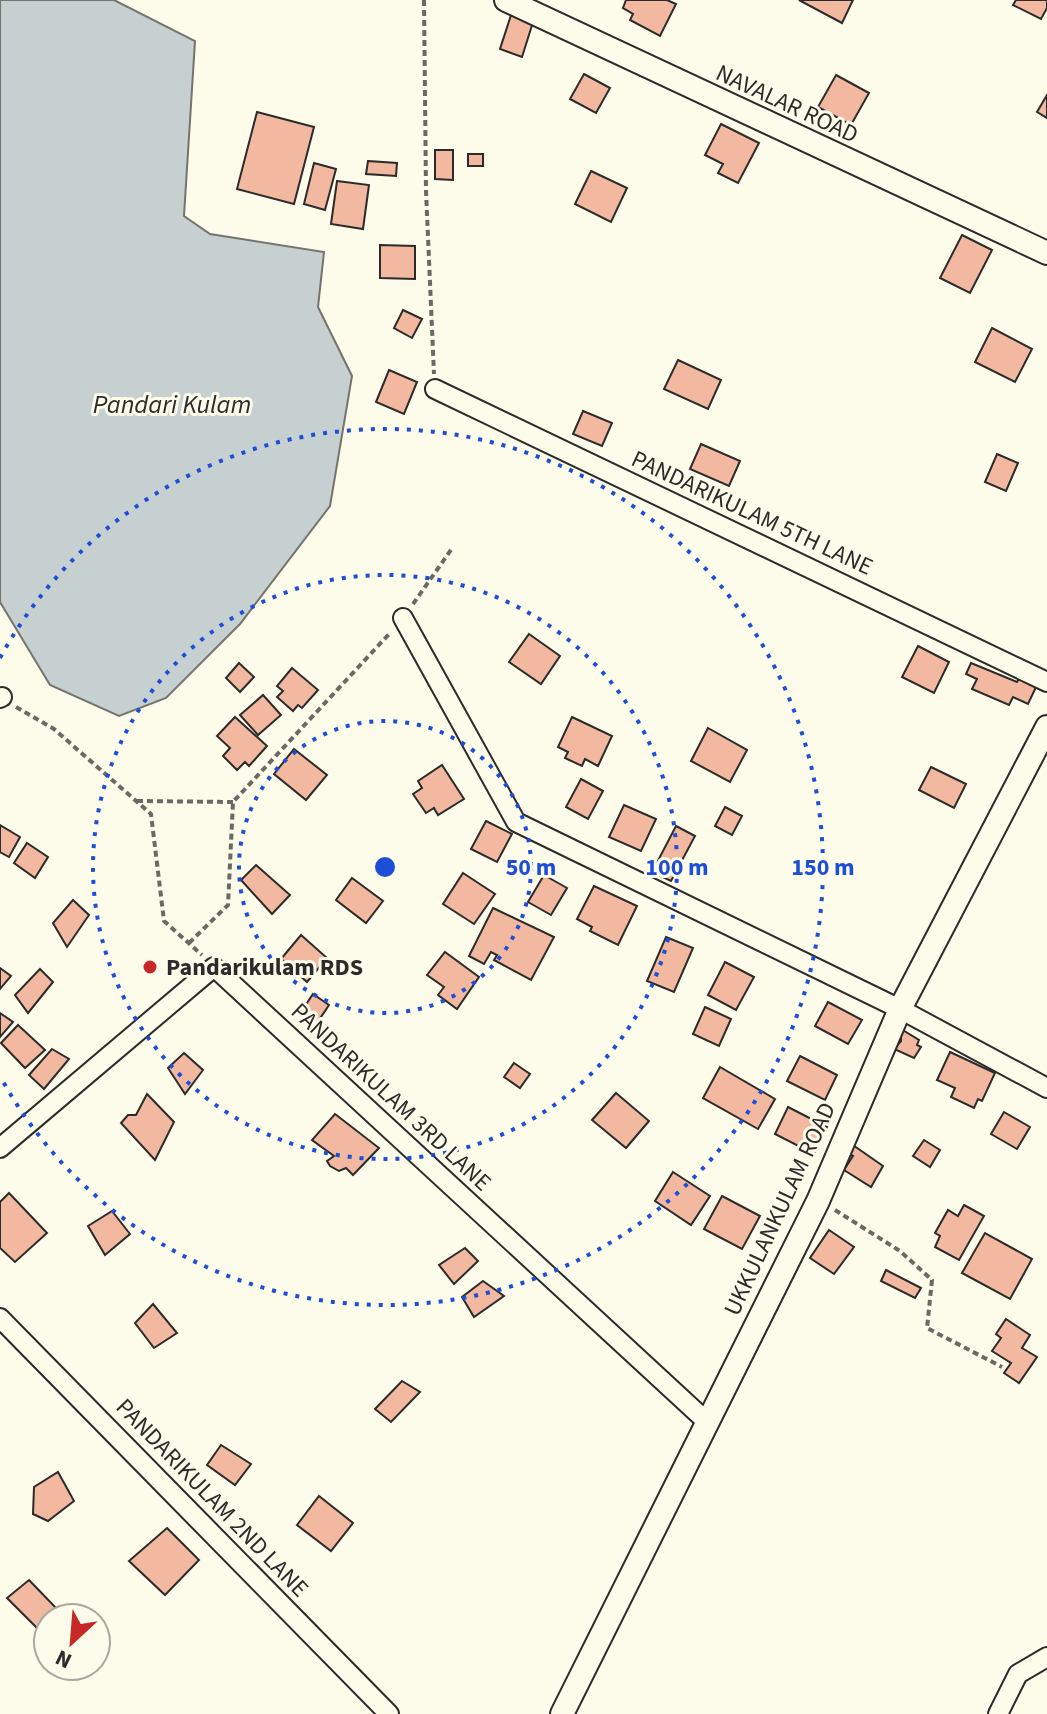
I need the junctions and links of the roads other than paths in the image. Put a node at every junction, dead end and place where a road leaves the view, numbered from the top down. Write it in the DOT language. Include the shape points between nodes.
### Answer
graph roads {
  1 [pos="506,0"];
  2 [pos="1047,253"];
  3 [pos="435,389"];
  4 [pos="403,618"];
  5 [pos="1047,682"];
  6 [pos="1047,727"];
  7 [pos="900,1009"];
  8 [pos="1047,1088"];
  9 [pos="0,1148"];
  10 [pos="0,1318"];
  11 [pos="706,1421"];
  12 [pos="1047,1657"];
  13 [pos="389,1714"];
  14 [pos="562,1714"];
  15 [pos="998,1714"];
  1 -- 2 [label="street, NAVALAR ROAD"];
  3 -- 5 [label="street, PANDARIKULAM 5TH LANE"];
  4 -- 7 [label="street" via="516,822"];
  6 -- 7 [label="street, UKKULANKULAM ROAD"];
  7 -- 8 [label="street"];
  7 -- 11 [label="street, UKKULANKULAM ROAD" via="818,1201"];
  9 -- 11 [label="street, PANDARIKULAM 3RD LANE" via="214,967"];
  10 -- 13 [label="street, PANDARIKULAM 2ND LANE"];
  11 -- 14 [label="street, UKKULANKULAM ROAD"];
  12 -- 15 [label="street" via="1018,1674"];
}
